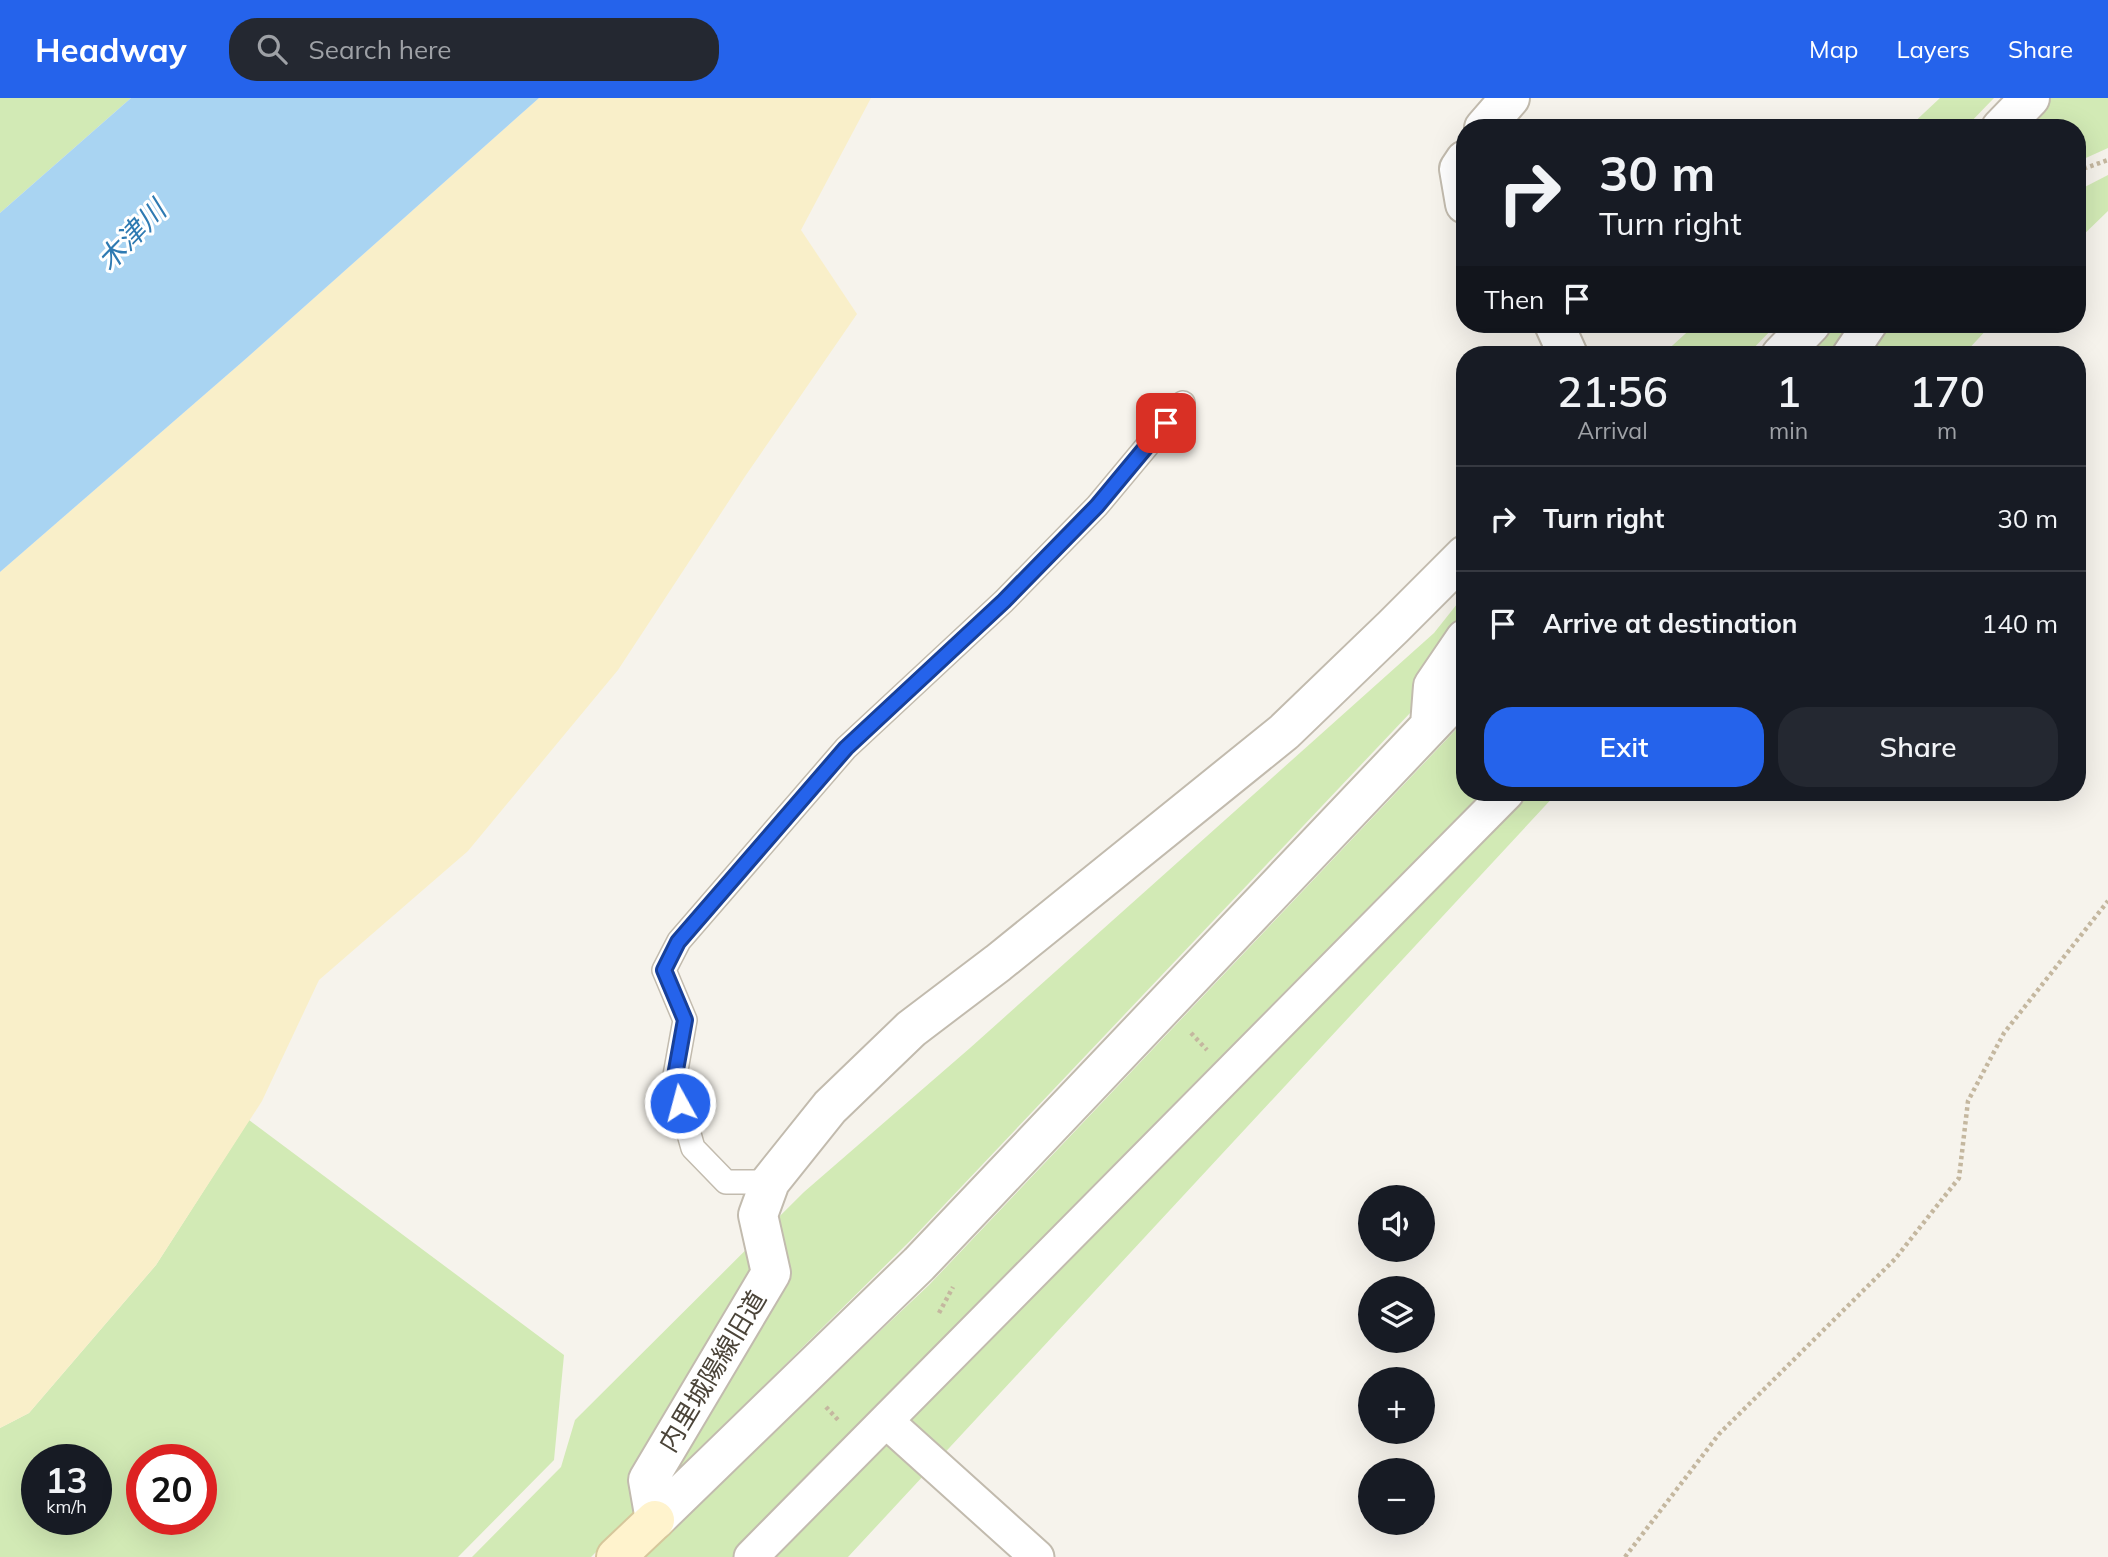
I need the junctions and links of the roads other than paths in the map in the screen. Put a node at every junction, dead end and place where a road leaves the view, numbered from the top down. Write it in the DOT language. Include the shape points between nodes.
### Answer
graph roads {
  1 [pos="1510,98"];
  2 [pos="2030,98"];
  3 [pos="1492,119"];
  4 [pos="2010,119"];
  5 [pos="1802,333"];
  6 [pos="1790,346"];
  7 [pos="1183,403"];
  8 [pos="1456,564"];
  9 [pos="1456,652"];
  10 [pos="1456,698"];
  11 [pos="1430,725"];
  12 [pos="1499,801"];
  13 [pos="770,1182"];
  14 [pos="886,1420"];
  15 [pos="655,1520"];
  16 [pos="616,1557"];
  17 [pos="751,1557"];
  18 [pos="1037,1557"];
  1 -- 3 [label="street"];
  2 -- 4 [label="street"];
  5 -- 6 [label="street"];
  7 -- 13 [label="lane" via="1097,506 1013,592 846,748 678,942 664,970 685,1020 674,1081 693,1148 726,1182"];
  8 -- 13 [label="street, 内里城陽線旧道" via="1284,732 911,1030 830,1107"];
  9 -- 11 [label="street" via="1433,686"];
  10 -- 11 [label="street"];
  11 -- 15 [label="street" via="919,1264"];
  12 -- 14 [label="street"];
  13 -- 15 [label="street, 内里城陽線旧道" via="758,1215 771,1273 648,1480"];
  14 -- 17 [label="street"];
  14 -- 18 [label="street"];
  15 -- 16 [label="main road"];
}
